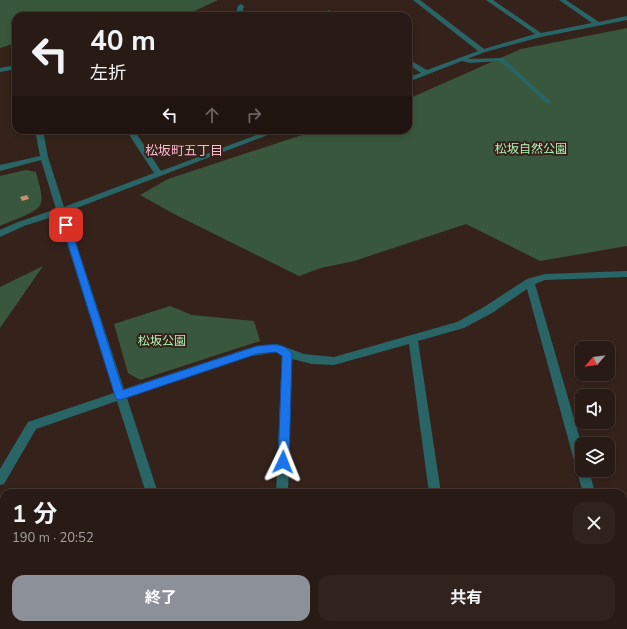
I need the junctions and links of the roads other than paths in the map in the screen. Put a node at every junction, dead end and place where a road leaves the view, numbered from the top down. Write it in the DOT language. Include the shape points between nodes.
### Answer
graph roads {
  1 [pos="416,0"];
  2 [pos="489,0"];
  3 [pos="562,0"];
  4 [pos="241,6"];
  5 [pos="239,12"];
  6 [pos="627,18"];
  7 [pos="598,24"];
  8 [pos="540,35"];
  9 [pos="482,51"];
  10 [pos="461,59"];
  11 [pos="412,64"];
  12 [pos="12,68"];
  13 [pos="0,70"];
  14 [pos="426,73"];
  15 [pos="412,78"];
  16 [pos="548,102"];
  17 [pos="40,134"];
  18 [pos="135,134"];
  19 [pos="266,134"];
  20 [pos="44,157"];
  21 [pos="0,168"];
  22 [pos="159,174"];
  23 [pos="61,211"];
  24 [pos="0,234"];
  25 [pos="627,274"];
  26 [pos="530,282"];
  27 [pos="413,339"];
  28 [pos="287,354"];
  29 [pos="120,396"];
  30 [pos="575,444"];
  31 [pos="584,477"];
  32 [pos="0,480"];
  33 [pos="151,489"];
  34 [pos="282,489"];
  35 [pos="434,489"];
  36 [pos="588,489"];
  1 -- 9 [label="street"];
  2 -- 8 [label="street"];
  3 -- 7 [label="street"];
  4 -- 5 [label="street"];
  6 -- 7 [label="street"];
  7 -- 8 [label="street"];
  8 -- 9 [label="street"];
  9 -- 10 [label="street"];
  10 -- 14 [label="street"];
  10 -- 16 [label="lane" via="501,59"];
  11 -- 14 [label="street"];
  12 -- 13 [label="street"];
  14 -- 15 [label="street"];
  17 -- 20 [label="street"];
  18 -- 22 [label="street"];
  19 -- 22 [label="street"];
  20 -- 21 [label="street"];
  20 -- 23 [label="street"];
  22 -- 23 [label="street"];
  23 -- 24 [label="street"];
  23 -- 29 [label="street"];
  25 -- 26 [label="street" via="545,277"];
  26 -- 27 [label="street" via="460,325"];
  26 -- 30 [label="street"];
  27 -- 28 [label="street" via="334,361 319,361"];
  27 -- 35 [label="street"];
  28 -- 29 [label="street" via="277,348 257,350"];
  28 -- 34 [label="street"];
  29 -- 32 [label="street" via="32,425"];
  29 -- 33 [label="street"];
  31 -- 36 [label="street"];
}
